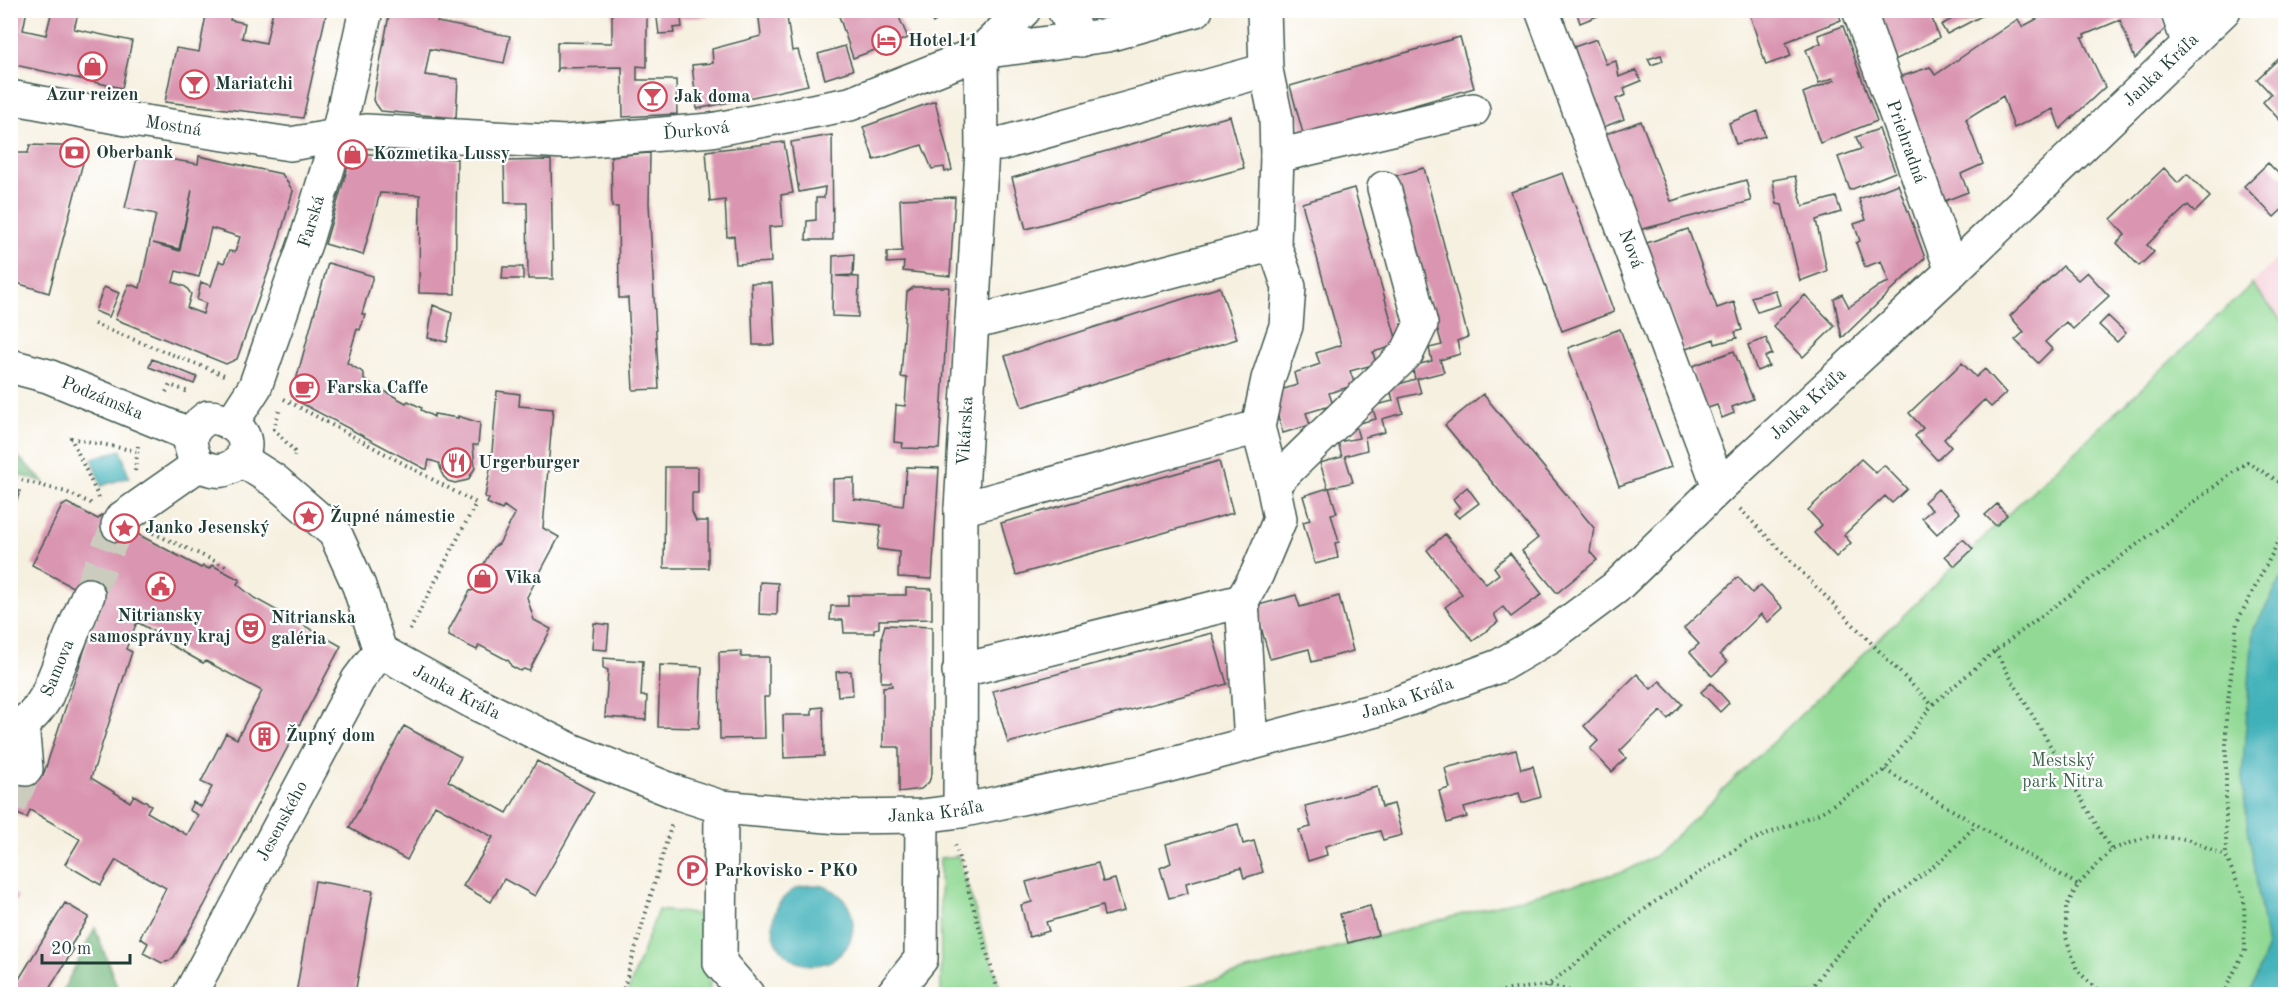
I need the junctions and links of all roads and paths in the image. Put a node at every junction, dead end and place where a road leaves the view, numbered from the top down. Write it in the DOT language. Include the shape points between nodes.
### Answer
graph roads {
  1 [pos="366,10"];
  2 [pos="1024,10"];
  3 [pos="1064,10"];
  4 [pos="1197,10"];
  5 [pos="1264,10"];
  6 [pos="1542,10"];
  7 [pos="1859,10"];
  8 [pos="2177,10"];
  9 [pos="2224,10"];
  10 [pos="1081,40"];
  11 [pos="2189,45"];
  12 [pos="981,52"];
  13 [pos="1266,70"];
  14 [pos="10,97"];
  15 [pos="1473,110"];
  16 [pos="338,134"];
  17 [pos="1000,144"];
  18 [pos="1277,156"];
  19 [pos="1384,188"];
  20 [pos="1274,244"];
  21 [pos="1952,271"];
  22 [pos="972,323"];
  23 [pos="94,324"];
  24 [pos="10,366"];
  25 [pos="269,393"];
  26 [pos="231,424"];
  27 [pos="1258,427"];
  28 [pos="194,450"];
  29 [pos="242,460"];
  30 [pos="10,477"];
  31 [pos="275,481"];
  32 [pos="1273,484"];
  33 [pos="2286,486"];
  34 [pos="1719,487"];
  35 [pos="66,492"];
  36 [pos="961,509"];
  37 [pos="118,525"];
  38 [pos="2286,527"];
  39 [pos="88,595"];
  40 [pos="1242,601"];
  41 [pos="394,643"];
  42 [pos="1995,651"];
  43 [pos="959,671"];
  44 [pos="1932,705"];
  45 [pos="16,726"];
  46 [pos="1251,743"];
  47 [pos="26,769"];
  48 [pos="1885,770"];
  49 [pos="681,794"];
  50 [pos="722,807"];
  51 [pos="922,816"];
  52 [pos="956,824"];
  53 [pos="1976,825"];
  54 [pos="2111,850"];
  55 [pos="2226,856"];
  56 [pos="2078,885"];
  57 [pos="1548,985"];
  58 [pos="190,994"];
  59 [pos="622,994"];
  60 [pos="747,994"];
  61 [pos="893,994"];
  62 [pos="999,994"];
  63 [pos="1479,994"];
  64 [pos="1548,994"];
  65 [pos="1581,994"];
  66 [pos="1808,994"];
  67 [pos="2101,994"];
  68 [pos="2223,994"];
  1 -- 16 [label="street, Farská"];
  2 -- 12 [label="street, Ďurková"];
  3 -- 10 [label="street"];
  4 -- 10 [label="street"];
  5 -- 13 [label="street"];
  6 -- 34 [label="street, Nová"];
  7 -- 21 [label="street, Priehradná"];
  8 -- 11 [label="street"];
  9 -- 11 [label="street, Janka Kráľa"];
  10 -- 12 [label="street"];
  11 -- 21 [label="street, Janka Kráľa"];
  12 -- 16 [label="street, Ďurková" via="850,104 711,130 565,142 366,131"];
  12 -- 22 [label="street, Vikárska" via="982,149"];
  13 -- 17 [label="street"];
  13 -- 18 [label="street" via="1276,118"];
  14 -- 16 [label="street, Mostná" via="286,144"];
  15 -- 18 [label="street"];
  16 -- 25 [label="street, Farská" via="306,241"];
  18 -- 20 [label="street"];
  19 -- 32 [label="street" via="1421,324 1407,353"];
  20 -- 22 [label="street"];
  20 -- 27 [label="street" via="1289,287 1286,326 1268,379"];
  21 -- 34 [label="street, Janka Kráľa"];
  22 -- 36 [label="street, Vikárska"];
  23 -- 25 [label="path"];
  24 -- 28 [label="street, Podzámska" via="48,376"];
  25 -- 26 [label="street, Farská"];
  25 -- 31 [label="path" via="274,429 296,453"];
  25 -- 41 [label="path" via="477,503"];
  26 -- 28 [label="street" via="221,417 208,417 199,423"];
  26 -- 29 [label="street" via="245,442"];
  27 -- 32 [label="street"];
  27 -- 36 [label="street"];
  28 -- 29 [label="street" via="215,472"];
  28 -- 37 [label="street"];
  29 -- 31 [label="street"];
  30 -- 35 [label="path"];
  31 -- 41 [label="street" via="335,533 359,586"];
  32 -- 40 [label="street" via="1280,519"];
  33 -- 42 [label="path" via="2247,462"];
  34 -- 44 [label="path"];
  34 -- 46 [label="street, Janka Kráľa" via="1615,588 1549,637 1499,666 1387,707"];
  36 -- 43 [label="street, Vikárska"];
  38 -- 55 [label="path" via="2237,622 2226,718"];
  39 -- 45 [label="street, Samova" via="46,697 36,713"];
  40 -- 43 [label="street"];
  40 -- 46 [label="street"];
  41 -- 49 [label="street, Janka Kráľa" via="473,702 571,750"];
  41 -- 58 [label="street, Jesenského" via="358,680"];
  42 -- 44 [label="path"];
  42 -- 54 [label="path"];
  43 -- 52 [label="street, Vikárska"];
  44 -- 48 [label="path"];
  45 -- 47 [label="street"];
  46 -- 52 [label="street, Janka Kráľa"];
  48 -- 53 [label="path"];
  48 -- 57 [label="path" via="1822,812 1743,844 1653,903"];
  49 -- 50 [label="street, Janka Kráľa"];
  49 -- 59 [label="path"];
  50 -- 51 [label="street, Janka Kráľa" via="839,817"];
  50 -- 60 [label="street" via="720,963"];
  51 -- 52 [label="street, Janka Kráľa"];
  51 -- 61 [label="street" via="921,959"];
  52 -- 62 [label="path"];
  53 -- 56 [label="path"];
  53 -- 66 [label="path" via="1945,857 1881,907 1826,967"];
  54 -- 55 [label="path" via="2149,836 2187,839"];
  54 -- 56 [label="path"];
  55 -- 68 [label="path" via="2244,899 2245,950"];
  56 -- 67 [label="path" via="2066,907 2066,937 2077,970"];
  57 -- 63 [label="path"];
  57 -- 64 [label="path"];
  57 -- 65 [label="path"];
}
